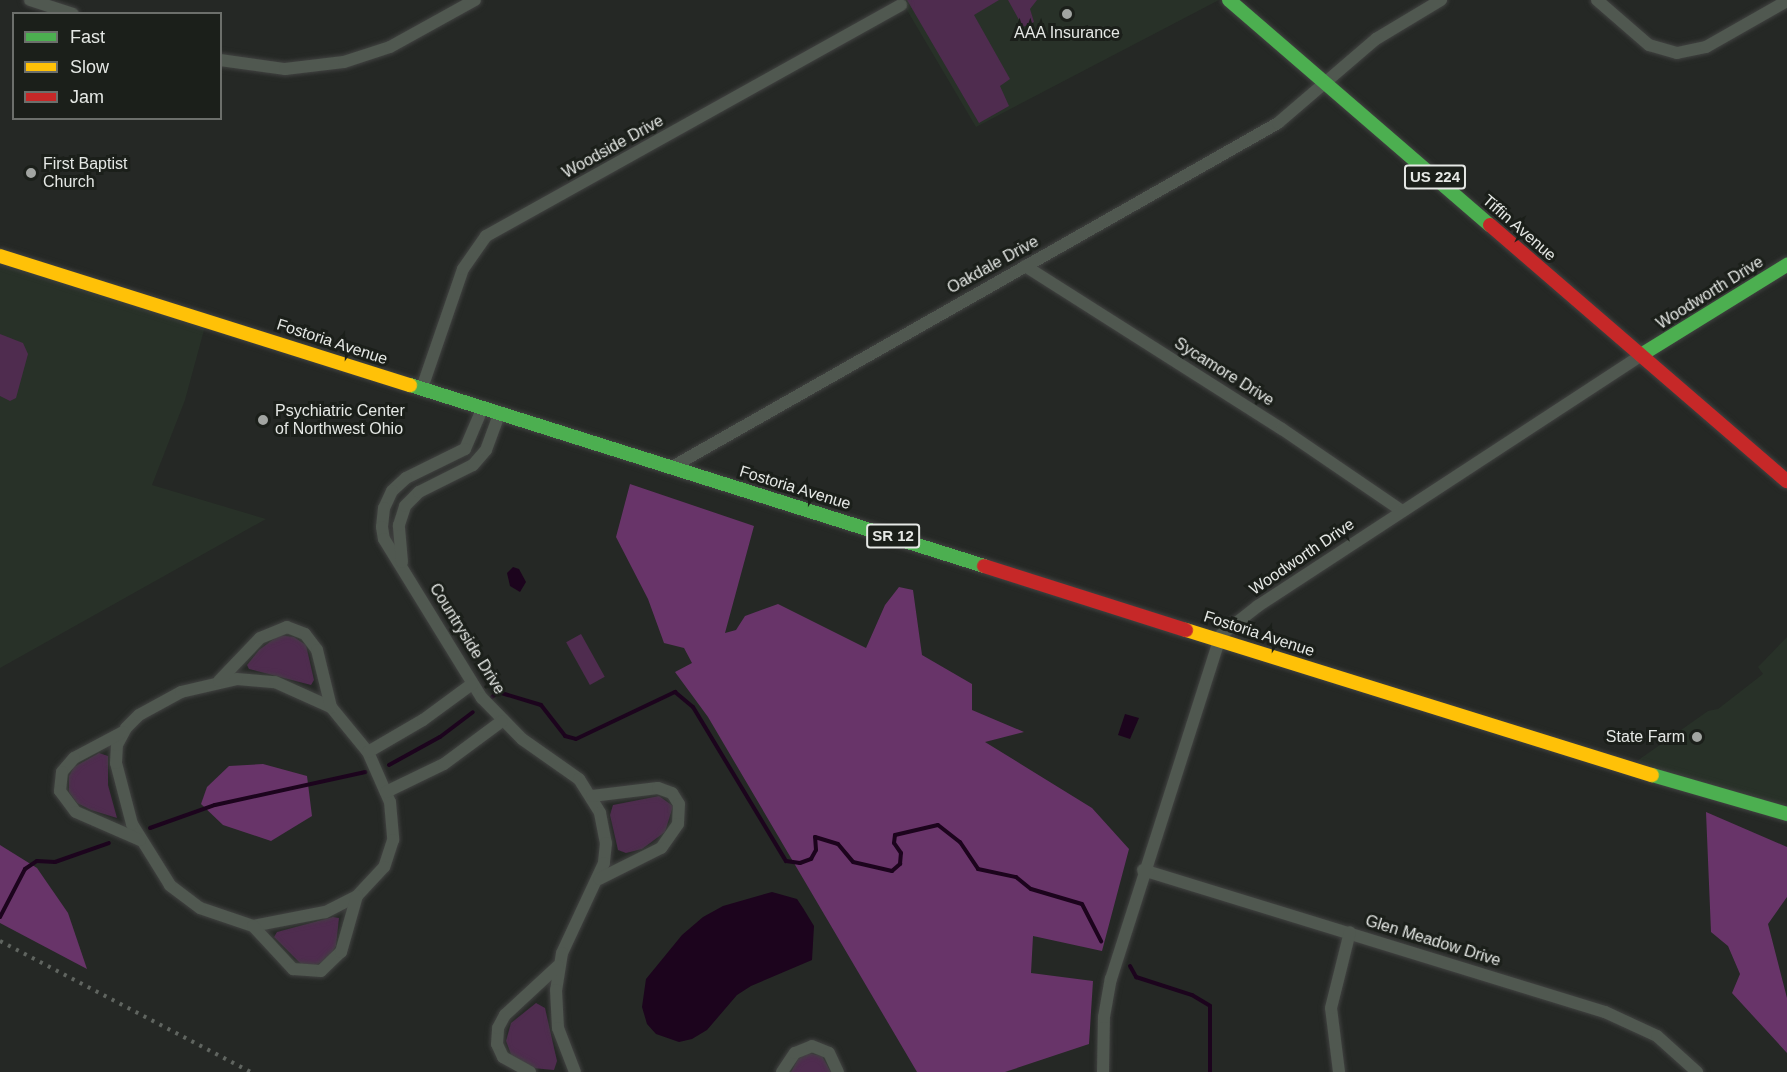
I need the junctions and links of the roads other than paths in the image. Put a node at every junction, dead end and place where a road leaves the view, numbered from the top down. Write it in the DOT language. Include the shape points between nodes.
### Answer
graph roads {
  1 [pos="30,0"];
  2 [pos="475,0"];
  3 [pos="1228,0"];
  4 [pos="1441,0"];
  5 [pos="1597,0"];
  6 [pos="1787,1"];
  7 [pos="901,5"];
  8 [pos="67,12"];
  9 [pos="222,60"];
  10 [pos="1323,82"];
  11 [pos="0,256"];
  12 [pos="1787,265"];
  13 [pos="1025,266"];
  14 [pos="1641,355"];
  15 [pos="422,388"];
  16 [pos="483,407"];
  17 [pos="500,412"];
  18 [pos="672,467"];
  19 [pos="1787,481"];
  20 [pos="1402,511"];
  21 [pos="402,563"];
  22 [pos="1219,639"];
  23 [pos="219,681"];
  24 [pos="472,684"];
  25 [pos="332,707"];
  26 [pos="502,721"];
  27 [pos="123,732"];
  28 [pos="368,752"];
  29 [pos="386,792"];
  30 [pos="592,796"];
  31 [pos="1787,814"];
  32 [pos="140,840"];
  33 [pos="1143,870"];
  34 [pos="599,879"];
  35 [pos="357,896"];
  36 [pos="253,926"];
  37 [pos="1350,932"];
  38 [pos="558,966"];
  39 [pos="530,1072"];
  40 [pos="576,1072"];
  41 [pos="782,1072"];
  42 [pos="838,1072"];
  43 [pos="1103,1072"];
  44 [pos="1340,1072"];
  45 [pos="1697,1072"];
  1 -- 8 [label="street"];
  2 -- 9 [label="street" via="390,47 344,62 285,69"];
  3 -- 10 [label="main road, Tiffin Avenue / US 224"];
  4 -- 10 [label="street, Oakdale Drive" via="1376,39"];
  5 -- 6 [label="street" via="1649,45 1677,53 1706,47"];
  7 -- 15 [label="street, Woodside Drive" via="486,236 463,269"];
  10 -- 13 [label="street, Oakdale Drive" via="1278,123"];
  10 -- 14 [label="main road, Tiffin Avenue / US 224"];
  11 -- 15 [label="main road, Fostoria Avenue / SR 12"];
  12 -- 14 [label="main road, Woodworth Drive"];
  13 -- 18 [label="street, Oakdale Drive"];
  13 -- 20 [label="street, Sycamore Drive" via="1282,429"];
  14 -- 19 [label="main road, Tiffin Avenue / US 224"];
  14 -- 20 [label="street, Woodworth Drive"];
  15 -- 16 [label="main road, Fostoria Avenue / SR 12"];
  16 -- 17 [label="main road, Fostoria Avenue / SR 12"];
  16 -- 21 [label="street, Countryside Drive" via="465,449 406,478 387,499 382,517 384,539"];
  17 -- 18 [label="main road, Fostoria Avenue / SR 12"];
  17 -- 21 [label="street, Countryside Drive" via="486,450 473,465 419,492 405,506 399,525"];
  18 -- 22 [label="main road, Fostoria Avenue / SR 12"];
  20 -- 22 [label="street, Woodworth Drive" via="1234,622"];
  21 -- 24 [label="street, Countryside Drive"];
  22 -- 31 [label="main road, Fostoria Avenue / SR 12" via="1595,759"];
  22 -- 33 [label="street, Woodworth Drive"];
  23 -- 25 [label="street" via="275,682"];
  23 -- 25 [label="street" via="260,638 287,627 305,634 317,650"];
  23 -- 27 [label="street" via="164,700 139,715"];
  24 -- 26 [label="street, Countryside Drive"];
  24 -- 28 [label="street" via="423,720"];
  25 -- 28 [label="street"];
  26 -- 29 [label="street" via="444,764"];
  26 -- 30 [label="street, Countryside Drive" via="579,779"];
  27 -- 32 [label="street" via="116,763 121,790"];
  27 -- 32 [label="street" via="74,758 62,772 60,790 76,813"];
  28 -- 29 [label="street"];
  29 -- 35 [label="street" via="394,821 391,849 384,867"];
  30 -- 34 [label="street, Countryside Drive" via="605,835"];
  30 -- 34 [label="street" via="658,788 672,793 679,804 678,824 662,848"];
  32 -- 36 [label="street" via="158,870 184,898 223,918"];
  33 -- 37 [label="street, Glen Meadow Drive"];
  33 -- 43 [label="street, Woodworth Drive" via="1107,996"];
  34 -- 38 [label="street, Countryside Drive"];
  35 -- 36 [label="street" via="325,912"];
  35 -- 36 [label="street" via="341,952 321,971 293,969"];
  37 -- 44 [label="street" via="1331,1008"];
  37 -- 45 [label="street, Glen Meadow Drive" via="1632,1022 1665,1042"];
  38 -- 39 [label="street, Countryside Drive" via="505,1015 498,1028 497,1044 503,1057"];
  38 -- 40 [label="street, Countryside Drive" via="558,1028"];
  41 -- 42 [label="street" via="795,1053 812,1046 829,1053"];
}
